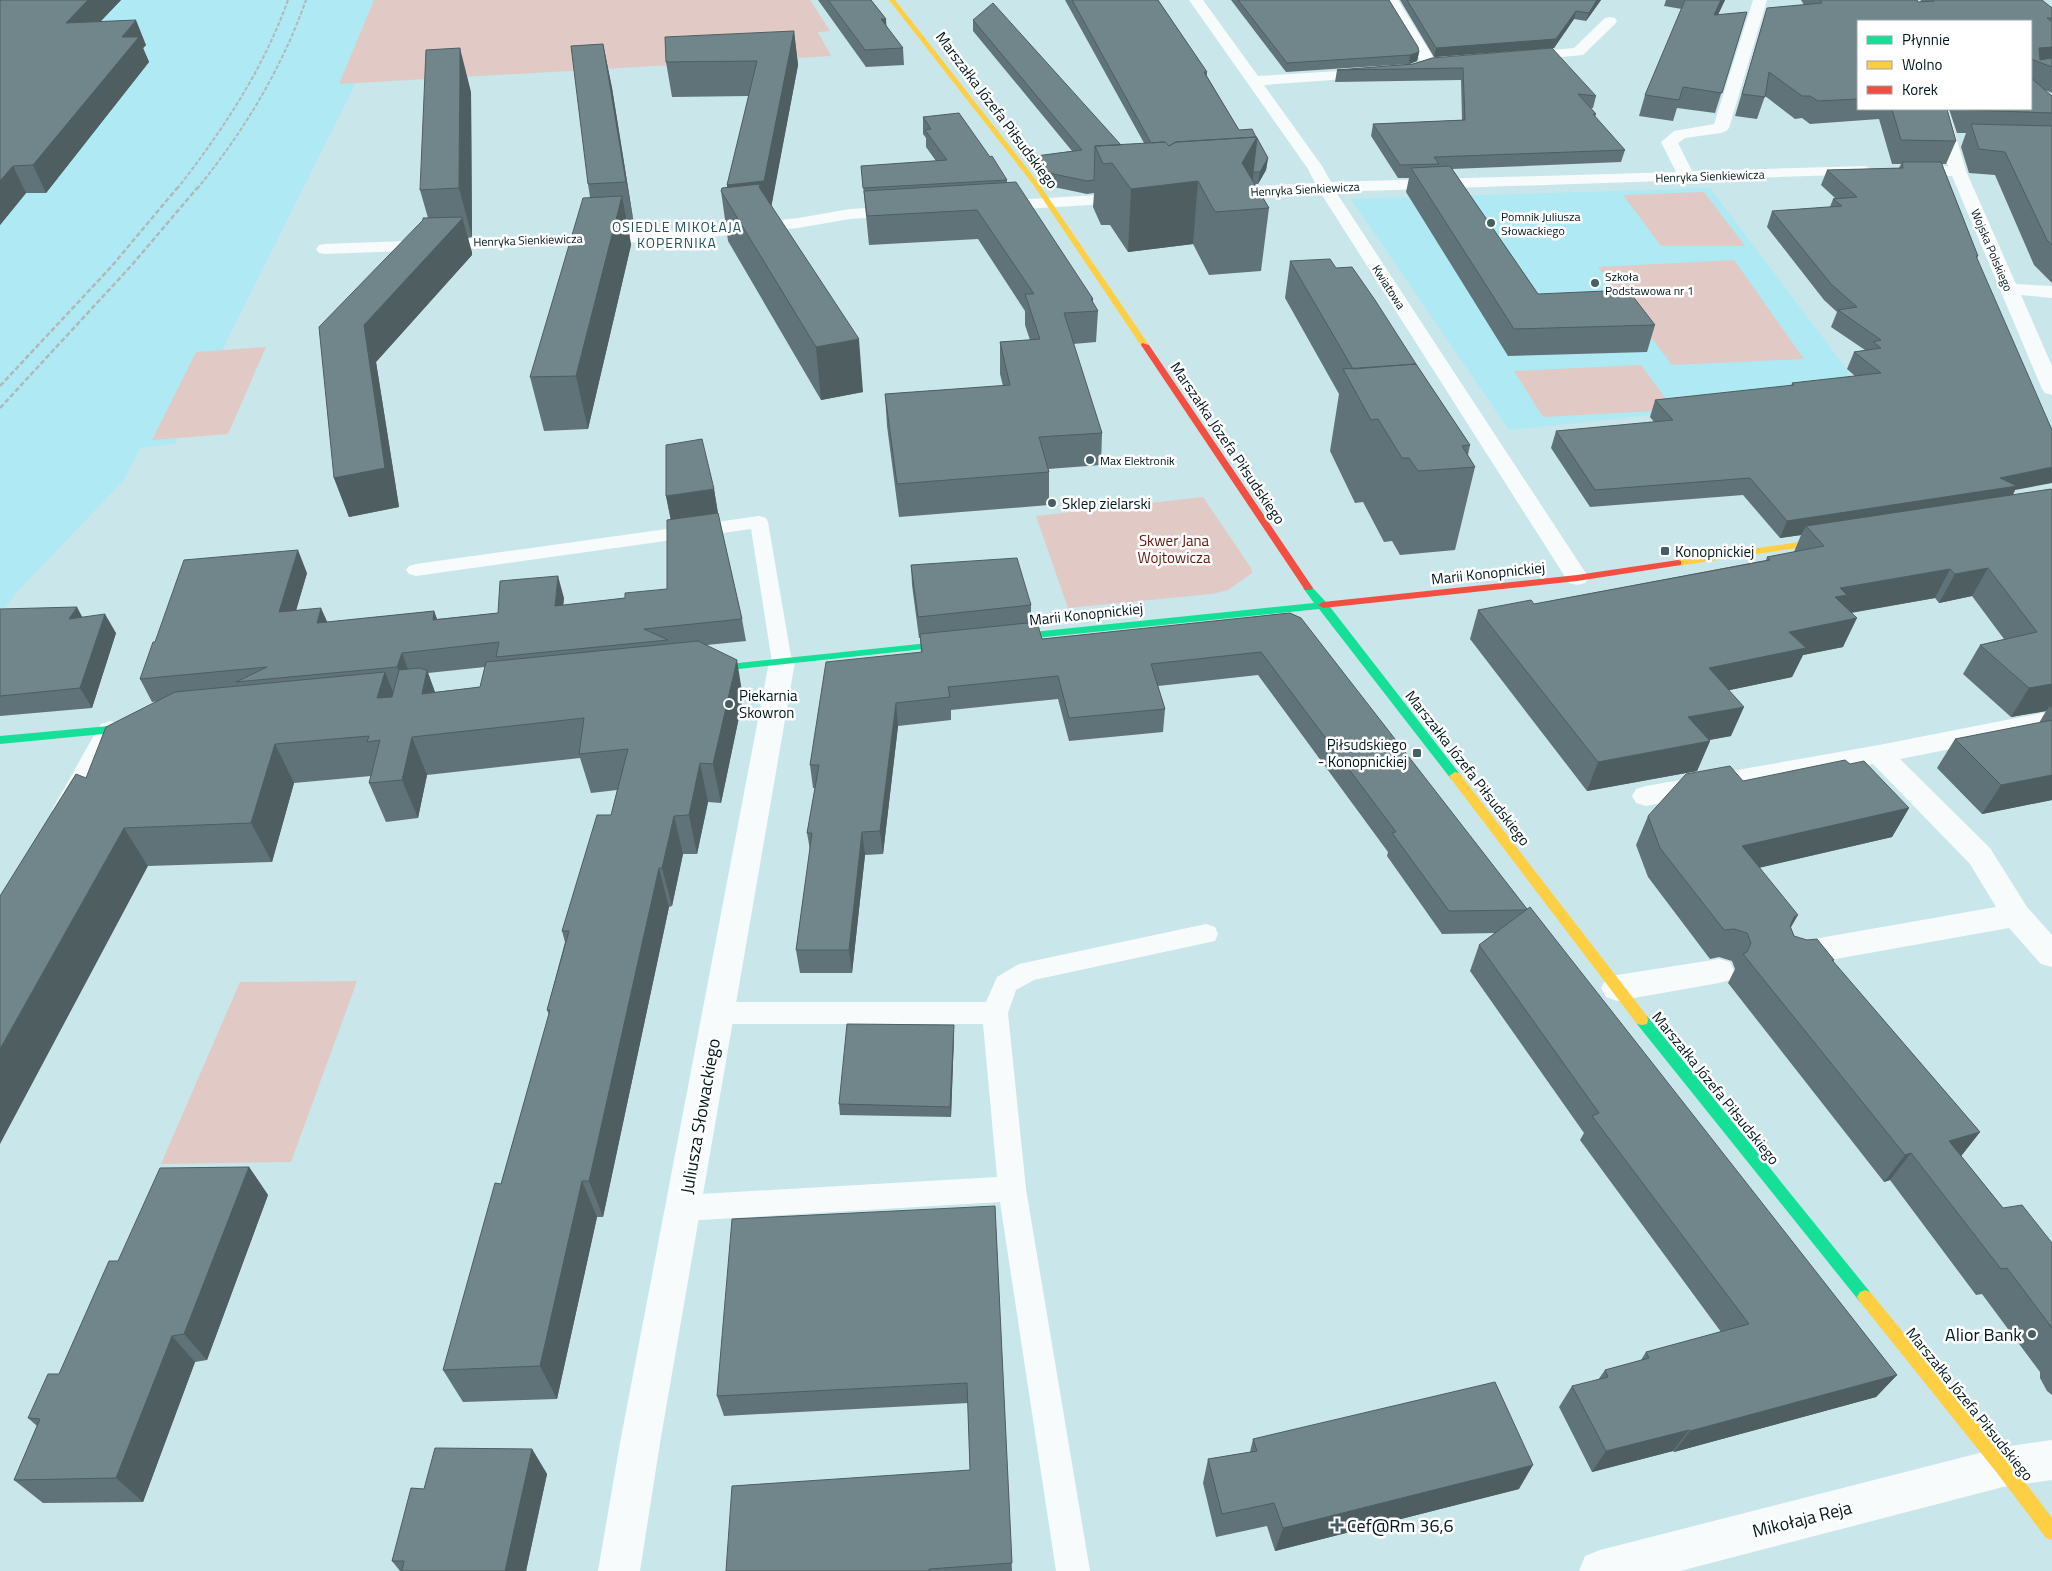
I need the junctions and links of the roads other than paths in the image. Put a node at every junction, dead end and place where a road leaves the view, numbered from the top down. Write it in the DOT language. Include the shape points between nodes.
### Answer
graph roads {
  1 [pos="892,0"];
  2 [pos="1196,0"];
  3 [pos="1391,0"];
  4 [pos="1760,0"];
  5 [pos="1610,21"];
  6 [pos="1500,58"];
  7 [pos="1442,63"];
  8 [pos="1392,71"];
  9 [pos="1255,81"];
  10 [pos="1940,110"];
  11 [pos="1948,140"];
  12 [pos="1967,140"];
  13 [pos="1958,171"];
  14 [pos="1686,176"];
  15 [pos="1325,187"];
  16 [pos="1204,194"];
  17 [pos="1145,198"];
  18 [pos="1049,203"];
  19 [pos="975,207"];
  20 [pos="919,210"];
  21 [pos="325,249"];
  22 [pos="2008,289"];
  23 [pos="2052,292"];
  24 [pos="2052,389"];
  25 [pos="1845,538"];
  26 [pos="416,570"];
  27 [pos="1577,578"];
  28 [pos="1320,605"];
  29 [pos="994,639"];
  30 [pos="965,642"];
  31 [pos="782,662"];
  32 [pos="688,671"];
  33 [pos="2052,720"];
  34 [pos="153,726"];
  35 [pos="110,730"];
  36 [pos="0,740"];
  37 [pos="1879,754"];
  38 [pos="1646,796"];
  39 [pos="51,834"];
  40 [pos="2016,915"];
  41 [pos="1206,934"];
  42 [pos="1791,955"];
  43 [pos="2052,956"];
  44 [pos="1719,971"];
  45 [pos="1617,988"];
  46 [pos="718,1013"];
  47 [pos="995,1013"];
  48 [pos="1012,1189"];
  49 [pos="683,1208"];
  50 [pos="2052,1460"];
  51 [pos="2003,1467"];
  52 [pos="2052,1532"];
  53 [pos="619,1571"];
  54 [pos="1073,1571"];
  55 [pos="1600,1571"];
  1 -- 18 [label="street, Marszałka Józefa Piłsudskiego"];
  2 -- 9 [label="street, Kwiatowa"];
  3 -- 7 [label="street" via="1425,55 1422,66"];
  4 -- 14 [label="street" via="1721,128 1680,134 1670,142"];
  5 -- 6 [label="street" via="1578,52"];
  8 -- 9 [label="street"];
  9 -- 15 [label="street, Kwiatowa"];
  10 -- 11 [label="street, Wojska Polskiego"];
  11 -- 12 [label="street"];
  11 -- 13 [label="street, Wojska Polskiego"];
  13 -- 14 [label="street, Henryka Sienkiewicza"];
  13 -- 22 [label="street, Wojska Polskiego"];
  14 -- 15 [label="street, Henryka Sienkiewicza"];
  15 -- 16 [label="street, Henryka Sienkiewicza"];
  15 -- 27 [label="street, Kwiatowa"];
  17 -- 18 [label="street"];
  18 -- 19 [label="street"];
  18 -- 28 [label="street, Marszałka Józefa Piłsudskiego"];
  20 -- 21 [label="street, Henryka Sienkiewicza" via="850,214 798,223 671,236"];
  22 -- 23 [label="street"];
  22 -- 24 [label="street, Wojska Polskiego"];
  25 -- 27 [label="street, Marii Konopnickiej"];
  26 -- 31 [label="lane" via="759,522"];
  27 -- 28 [label="street, Marii Konopnickiej"];
  28 -- 29 [label="street, Marii Konopnickiej"];
  28 -- 45 [label="street, Marszałka Józefa Piłsudskiego" via="1512,848"];
  30 -- 31 [label="street"];
  31 -- 32 [label="street"];
  31 -- 46 [label="street, Juliusza Słowackiego"];
  33 -- 37 [label="street"];
  34 -- 35 [label="street"];
  35 -- 36 [label="street"];
  35 -- 39 [label="street"];
  37 -- 38 [label="street"];
  37 -- 40 [label="street" via="1980,856"];
  40 -- 42 [label="street"];
  40 -- 43 [label="street"];
  41 -- 47 [label="lane" via="1028,971 1006,984"];
  44 -- 45 [label="street"];
  45 -- 51 [label="street, Marszałka Józefa Piłsudskiego"];
  46 -- 47 [label="lane"];
  46 -- 49 [label="street, Juliusza Słowackiego"];
  47 -- 48 [label="lane"];
  48 -- 49 [label="lane"];
  48 -- 54 [label="lane"];
  49 -- 53 [label="street, Juliusza Słowackiego"];
  50 -- 51 [label="street, Mikołaja Reja"];
  51 -- 52 [label="street, Marszałka Józefa Piłsudskiego"];
  51 -- 55 [label="street, Mikołaja Reja"];
}
